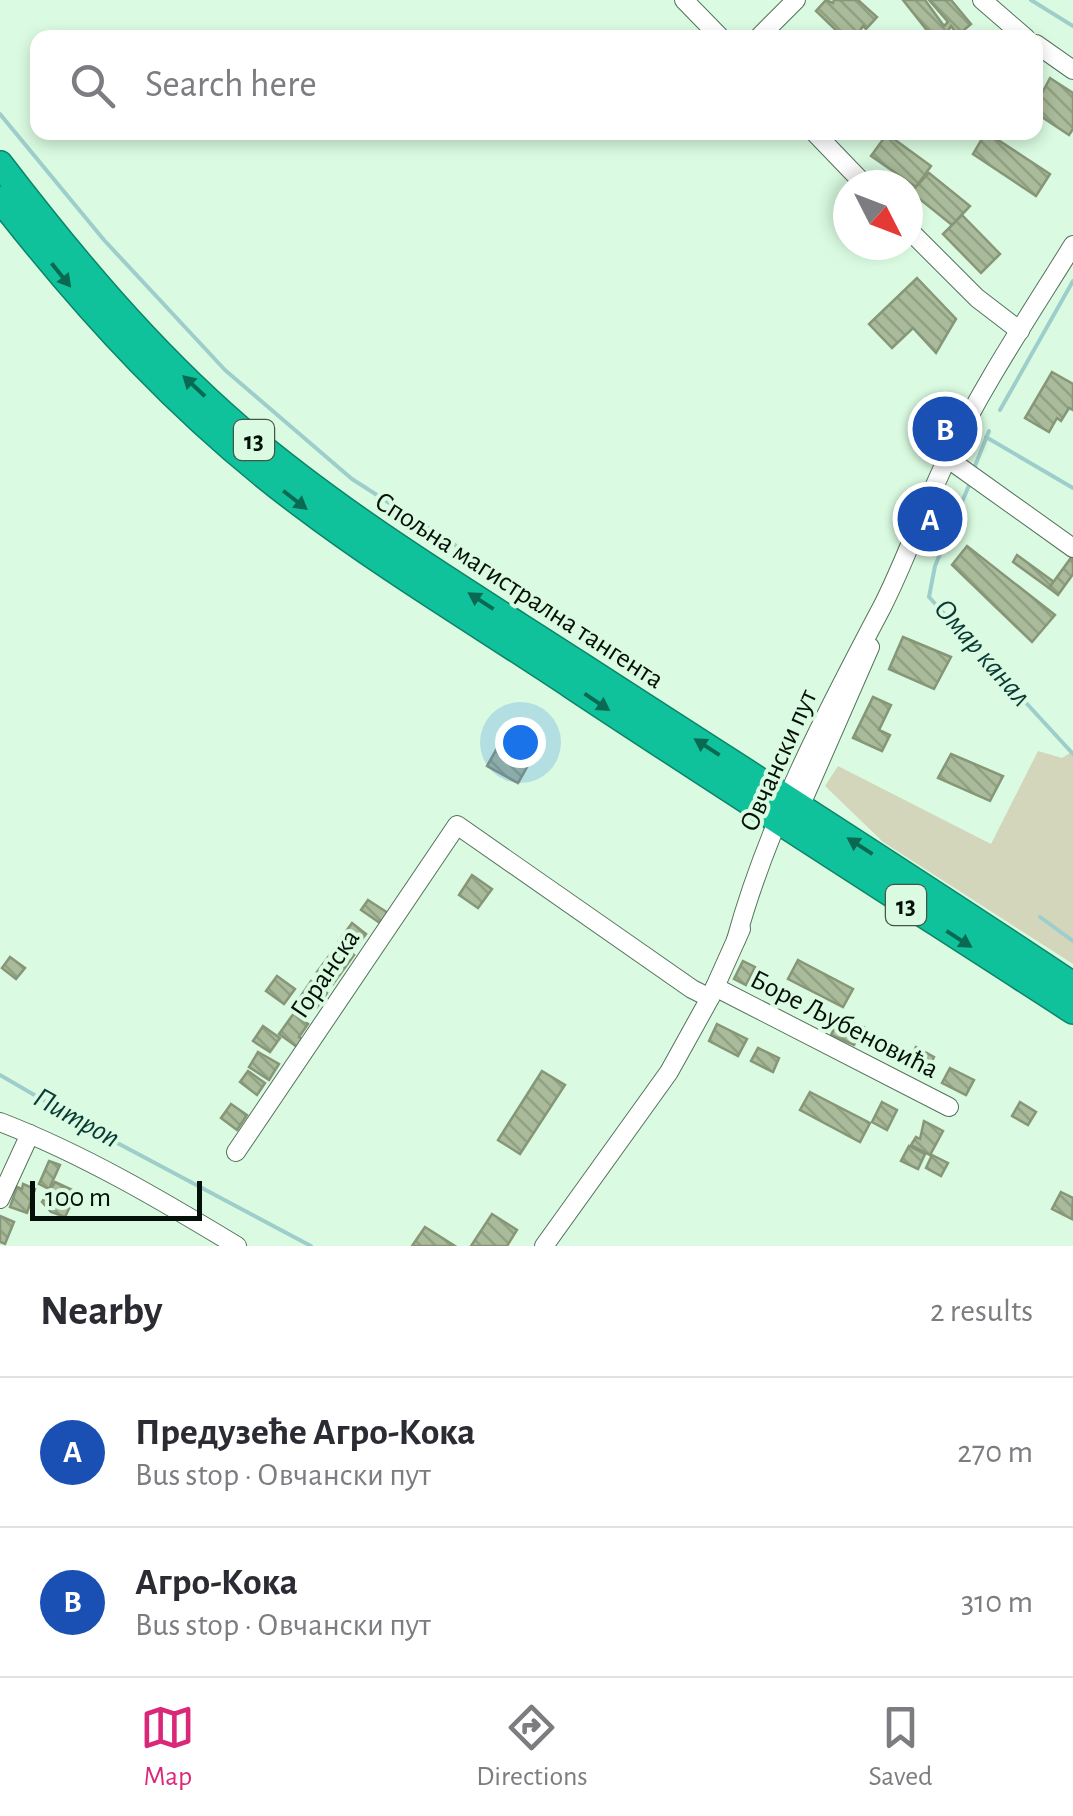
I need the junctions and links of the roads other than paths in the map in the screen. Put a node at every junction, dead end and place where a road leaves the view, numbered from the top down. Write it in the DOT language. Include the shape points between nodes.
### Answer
graph roads {
  1 [pos="684,0"];
  2 [pos="796,0"];
  3 [pos="982,0"];
  4 [pos="713,30"];
  5 [pos="766,30"];
  6 [pos="1017,30"];
  7 [pos="1043,49"];
  8 [pos="1073,70"];
  9 [pos="822,140"];
  10 [pos="0,164"];
  11 [pos="851,170"];
  12 [pos="0,199"];
  13 [pos="923,244"];
  14 [pos="1073,246"];
  15 [pos="1020,331"];
  16 [pos="947,458"];
  17 [pos="1073,548"];
  18 [pos="789,815"];
  19 [pos="457,825"];
  20 [pos="1073,985"];
  21 [pos="712,993"];
  22 [pos="1073,1012"];
  23 [pos="949,1107"];
  24 [pos="0,1122"];
  25 [pos="30,1134"];
  26 [pos="236,1152"];
  27 [pos="0,1199"];
  28 [pos="237,1246"];
  29 [pos="544,1246"];
  1 -- 4 [label="street"];
  2 -- 5 [label="street"];
  3 -- 6 [label="street"];
  7 -- 8 [label="street"];
  9 -- 11 [label="street"];
  18 -- 10 [label="highway, Спољна магистрална тангента / 13, one-way" via="276,458 141,334"];
  12 -- 18 [label="highway, Спољна магистрална тангента / 13, one-way" via="133,356 272,482 384,564"];
  13 -- 15 [label="street"];
  14 -- 15 [label="street, Овчански пут"];
  15 -- 16 [label="street, Овчански пут"];
  16 -- 17 [label="street"];
  16 -- 18 [label="street, Овчански пут" via="881,608 871,647"];
  20 -- 18 [label="highway, Спољна магистрална тангента / 13, one-way"];
  18 -- 21 [label="street, Овчански пут" via="751,886"];
  18 -- 22 [label="highway, Спољна магистрална тангента / 13, one-way"];
  19 -- 21 [label="street, Боре Љубеновића" via="692,989"];
  19 -- 26 [label="street, Горанска"];
  21 -- 23 [label="street, Боре Љубеновића"];
  21 -- 29 [label="street, Овчански пут" via="660,1085"];
  24 -- 25 [label="street"];
  25 -- 27 [label="street"];
  25 -- 28 [label="street"];
}
